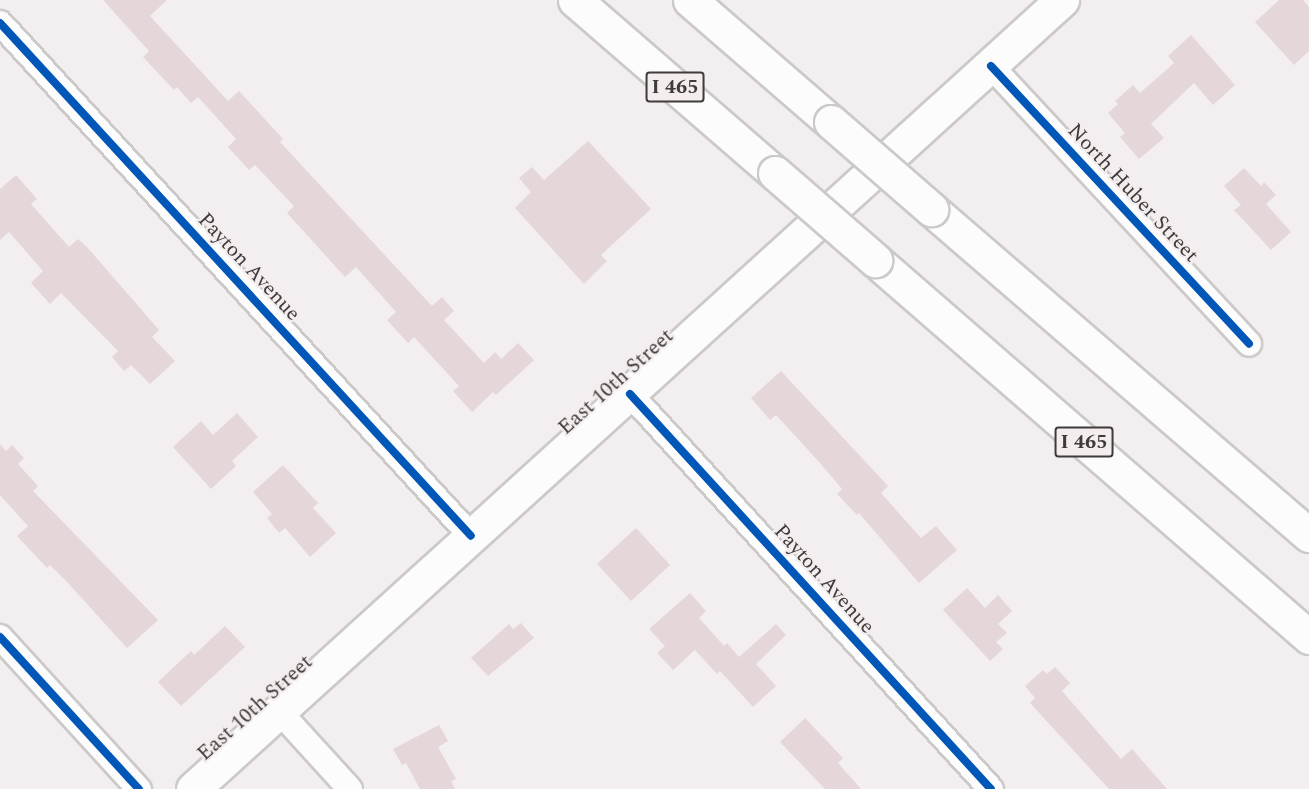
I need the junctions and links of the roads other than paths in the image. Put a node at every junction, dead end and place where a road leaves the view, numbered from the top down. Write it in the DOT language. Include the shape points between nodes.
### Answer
graph roads {
  1 [pos="575,0"];
  2 [pos="690,0"];
  3 [pos="1062,0"];
  4 [pos="0,22"];
  5 [pos="991,66"];
  6 [pos="1249,344"];
  7 [pos="630,394"];
  8 [pos="471,536"];
  9 [pos="1309,536"];
  10 [pos="0,637"];
  11 [pos="1309,637"];
  12 [pos="278,710"];
  13 [pos="139,789"];
  14 [pos="193,789"];
  15 [pos="350,789"];
  16 [pos="991,789"];
  1 -- 11 [label="main road, I 465, bridge"];
  2 -- 9 [label="main road, bridge"];
  3 -- 5 [label="main road, East 10th Street"];
  4 -- 8 [label="street, Payton Avenue"];
  5 -- 6 [label="street, North Huber Street"];
  5 -- 7 [label="main road, East 10th Street"];
  7 -- 8 [label="main road, East 10th Street"];
  7 -- 16 [label="street, Payton Avenue"];
  8 -- 12 [label="main road, East 10th Street"];
  10 -- 13 [label="street"];
  12 -- 14 [label="main road, East 10th Street"];
  12 -- 15 [label="street"];
}
